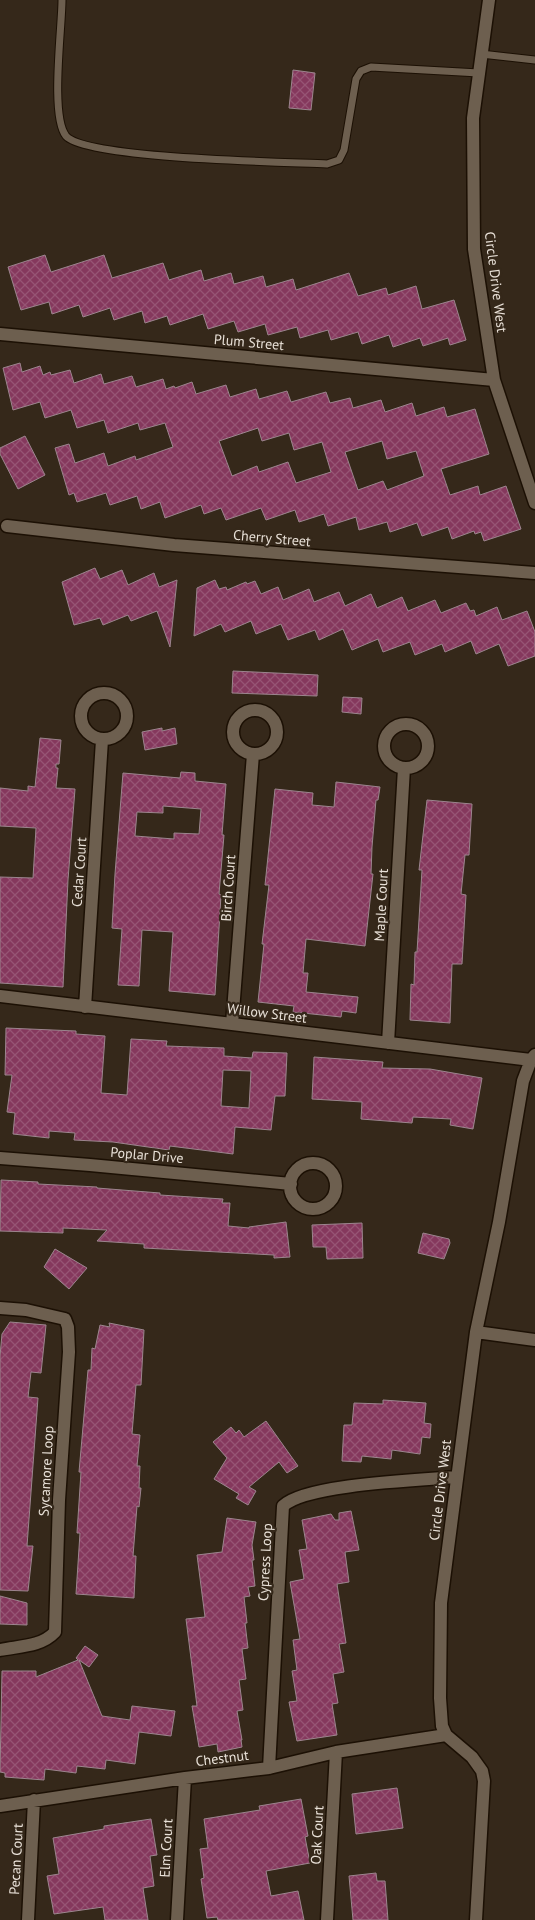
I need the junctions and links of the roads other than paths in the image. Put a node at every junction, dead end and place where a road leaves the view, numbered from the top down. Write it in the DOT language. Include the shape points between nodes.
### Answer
graph roads {
  1 [pos="62,0"];
  2 [pos="489,0"];
  3 [pos="481,54"];
  4 [pos="535,60"];
  5 [pos="479,73"];
  6 [pos="0,334"];
  7 [pos="494,380"];
  8 [pos="535,503"];
  9 [pos="7,526"];
  10 [pos="535,574"];
  11 [pos="102,740"];
  12 [pos="253,754"];
  13 [pos="404,768"];
  14 [pos="0,996"];
  15 [pos="85,1007"];
  16 [pos="232,1024"];
  17 [pos="388,1043"];
  18 [pos="533,1058"];
  19 [pos="0,1158"];
  20 [pos="291,1184"];
  21 [pos="0,1308"];
  22 [pos="476,1332"];
  23 [pos="535,1340"];
  24 [pos="457,1477"];
  25 [pos="0,1650"];
  26 [pos="446,1734"];
  27 [pos="336,1752"];
  28 [pos="269,1768"];
  29 [pos="185,1778"];
  30 [pos="34,1800"];
  31 [pos="0,1806"];
  32 [pos="28,1920"];
  33 [pos="178,1920"];
  34 [pos="327,1920"];
  35 [pos="476,1920"];
  1 -- 5 [label="lane" via="58,88 61,126 67,137 95,148 148,156 327,164 339,160 344,150 356,79 361,71 371,67"];
  2 -- 3 [label="street, Circle Drive West"];
  3 -- 4 [label="lane"];
  3 -- 5 [label="street, Circle Drive West"];
  5 -- 7 [label="street, Circle Drive West" via="473,118 474,249"];
  6 -- 7 [label="street, Plum Street"];
  7 -- 8 [label="street, Circle Drive West"];
  9 -- 10 [label="street, Cherry Street" via="174,545"];
  11 -- 15 [label="street, Cedar Court"];
  12 -- 16 [label="street, Birch Court"];
  13 -- 17 [label="street, Maple Court"];
  14 -- 15 [label="street, Willow Street"];
  15 -- 16 [label="street, Willow Street"];
  16 -- 17 [label="street, Willow Street"];
  17 -- 18 [label="street, Willow Street"];
  18 -- 22 [label="street, Circle Drive West" via="523,1080"];
  19 -- 20 [label="street, Poplar Drive"];
  21 -- 25 [label="street, Sycamore Loop" via="64,1319 68,1327 69,1352 54,1632 42,1643"];
  22 -- 23 [label="street"];
  22 -- 24 [label="street, Circle Drive West"];
  24 -- 26 [label="street, Circle Drive West" via="441,1602 440,1698 442,1726"];
  24 -- 28 [label="street, Cypress Loop" via="341,1487 297,1498 283,1506"];
  26 -- 27 [label="street, Chestnut"];
  26 -- 35 [label="street" via="472,1756 482,1771 484,1781"];
  27 -- 28 [label="street, Chestnut"];
  27 -- 34 [label="street, Oak Court"];
  28 -- 29 [label="street, Chestnut"];
  29 -- 30 [label="street, Chestnut"];
  29 -- 33 [label="street, Elm Court"];
  30 -- 31 [label="street, Chestnut"];
  30 -- 32 [label="street, Pecan Court"];
}
